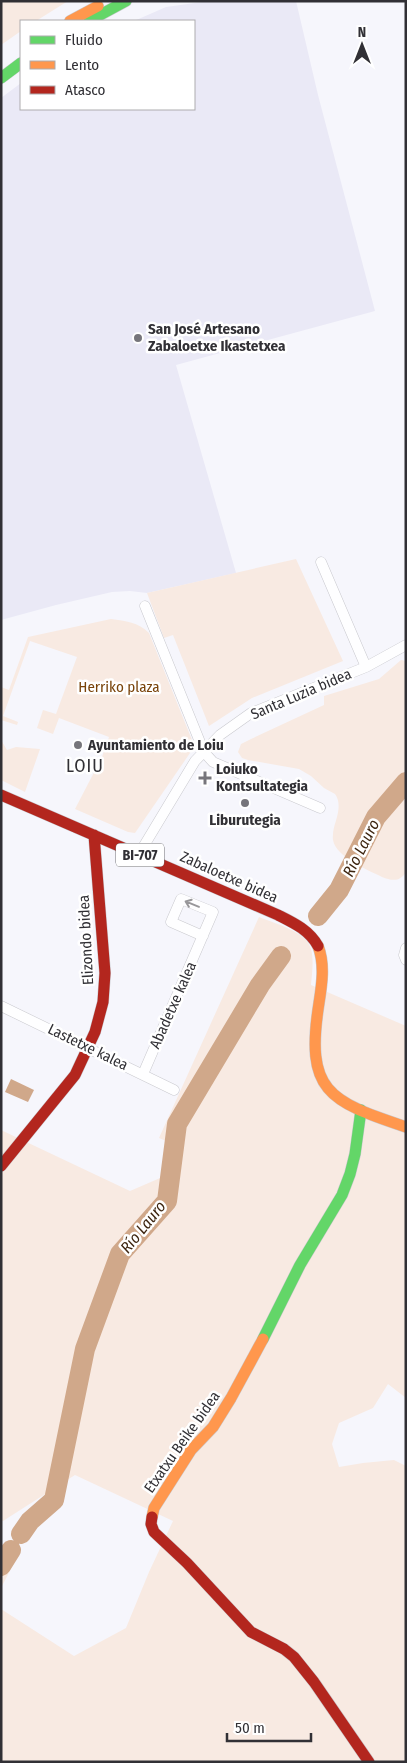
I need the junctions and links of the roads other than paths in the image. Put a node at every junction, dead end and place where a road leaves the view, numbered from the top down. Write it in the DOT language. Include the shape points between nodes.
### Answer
graph roads {
  1 [pos="106,1"];
  2 [pos="126,1"];
  3 [pos="72,20"];
  4 [pos="91,20"];
  5 [pos="20,53"];
  6 [pos="20,64"];
  7 [pos="1,67"];
  8 [pos="1,78"];
  9 [pos="321,562"];
  10 [pos="145,606"];
  11 [pos="406,645"];
  12 [pos="366,667"];
  13 [pos="204,752"];
  14 [pos="1,795"];
  15 [pos="320,808"];
  16 [pos="94,835"];
  17 [pos="139,854"];
  18 [pos="203,936"];
  19 [pos="406,948"];
  20 [pos="406,960"];
  21 [pos="1,1006"];
  22 [pos="88,1048"];
  23 [pos="143,1074"];
  24 [pos="174,1090"];
  25 [pos="361,1110"];
  26 [pos="406,1127"];
  27 [pos="1,1166"];
  28 [pos="369,1762"];
  1 -- 3 [label="street"];
  2 -- 4 [label="street"];
  5 -- 7 [label="street"];
  6 -- 8 [label="street"];
  9 -- 12 [label="street"];
  10 -- 13 [label="street"];
  11 -- 12 [label="street, Santa Luzia bidea"];
  12 -- 13 [label="street, Santa Luzia bidea" via="251,713 220,735"];
  13 -- 15 [label="street" via="213,762"];
  13 -- 17 [label="street, Santa Luzia bidea"];
  14 -- 16 [label="street, Zabaloetxe bidea / BI-707"];
  16 -- 17 [label="street, Zabaloetxe bidea / BI-707"];
  16 -- 22 [label="street, Elizondo bidea" via="105,973 103,1002"];
  17 -- 25 [label="street, Zabaloetxe bidea / BI-707" via="278,915 308,932 315,940 322,961 313,1048 319,1075 337,1097"];
  18 -- 23 [label="street, Abadetxe kalea"];
  19 -- 20 [label="street"];
  21 -- 22 [label="street, Lastetxe kalea"];
  22 -- 23 [label="street, Lastetxe kalea"];
  22 -- 27 [label="street, Elizondo bidea" via="76,1075"];
  23 -- 24 [label="street, Lastetxe kalea"];
  25 -- 26 [label="street, BI-707"];
  25 -- 28 [label="street, Etxatxu Beike bidea" via="355,1154 342,1195 300,1265 232,1398 213,1427 191,1450 154,1508 151,1524 154,1532 251,1632 294,1658"];
}
